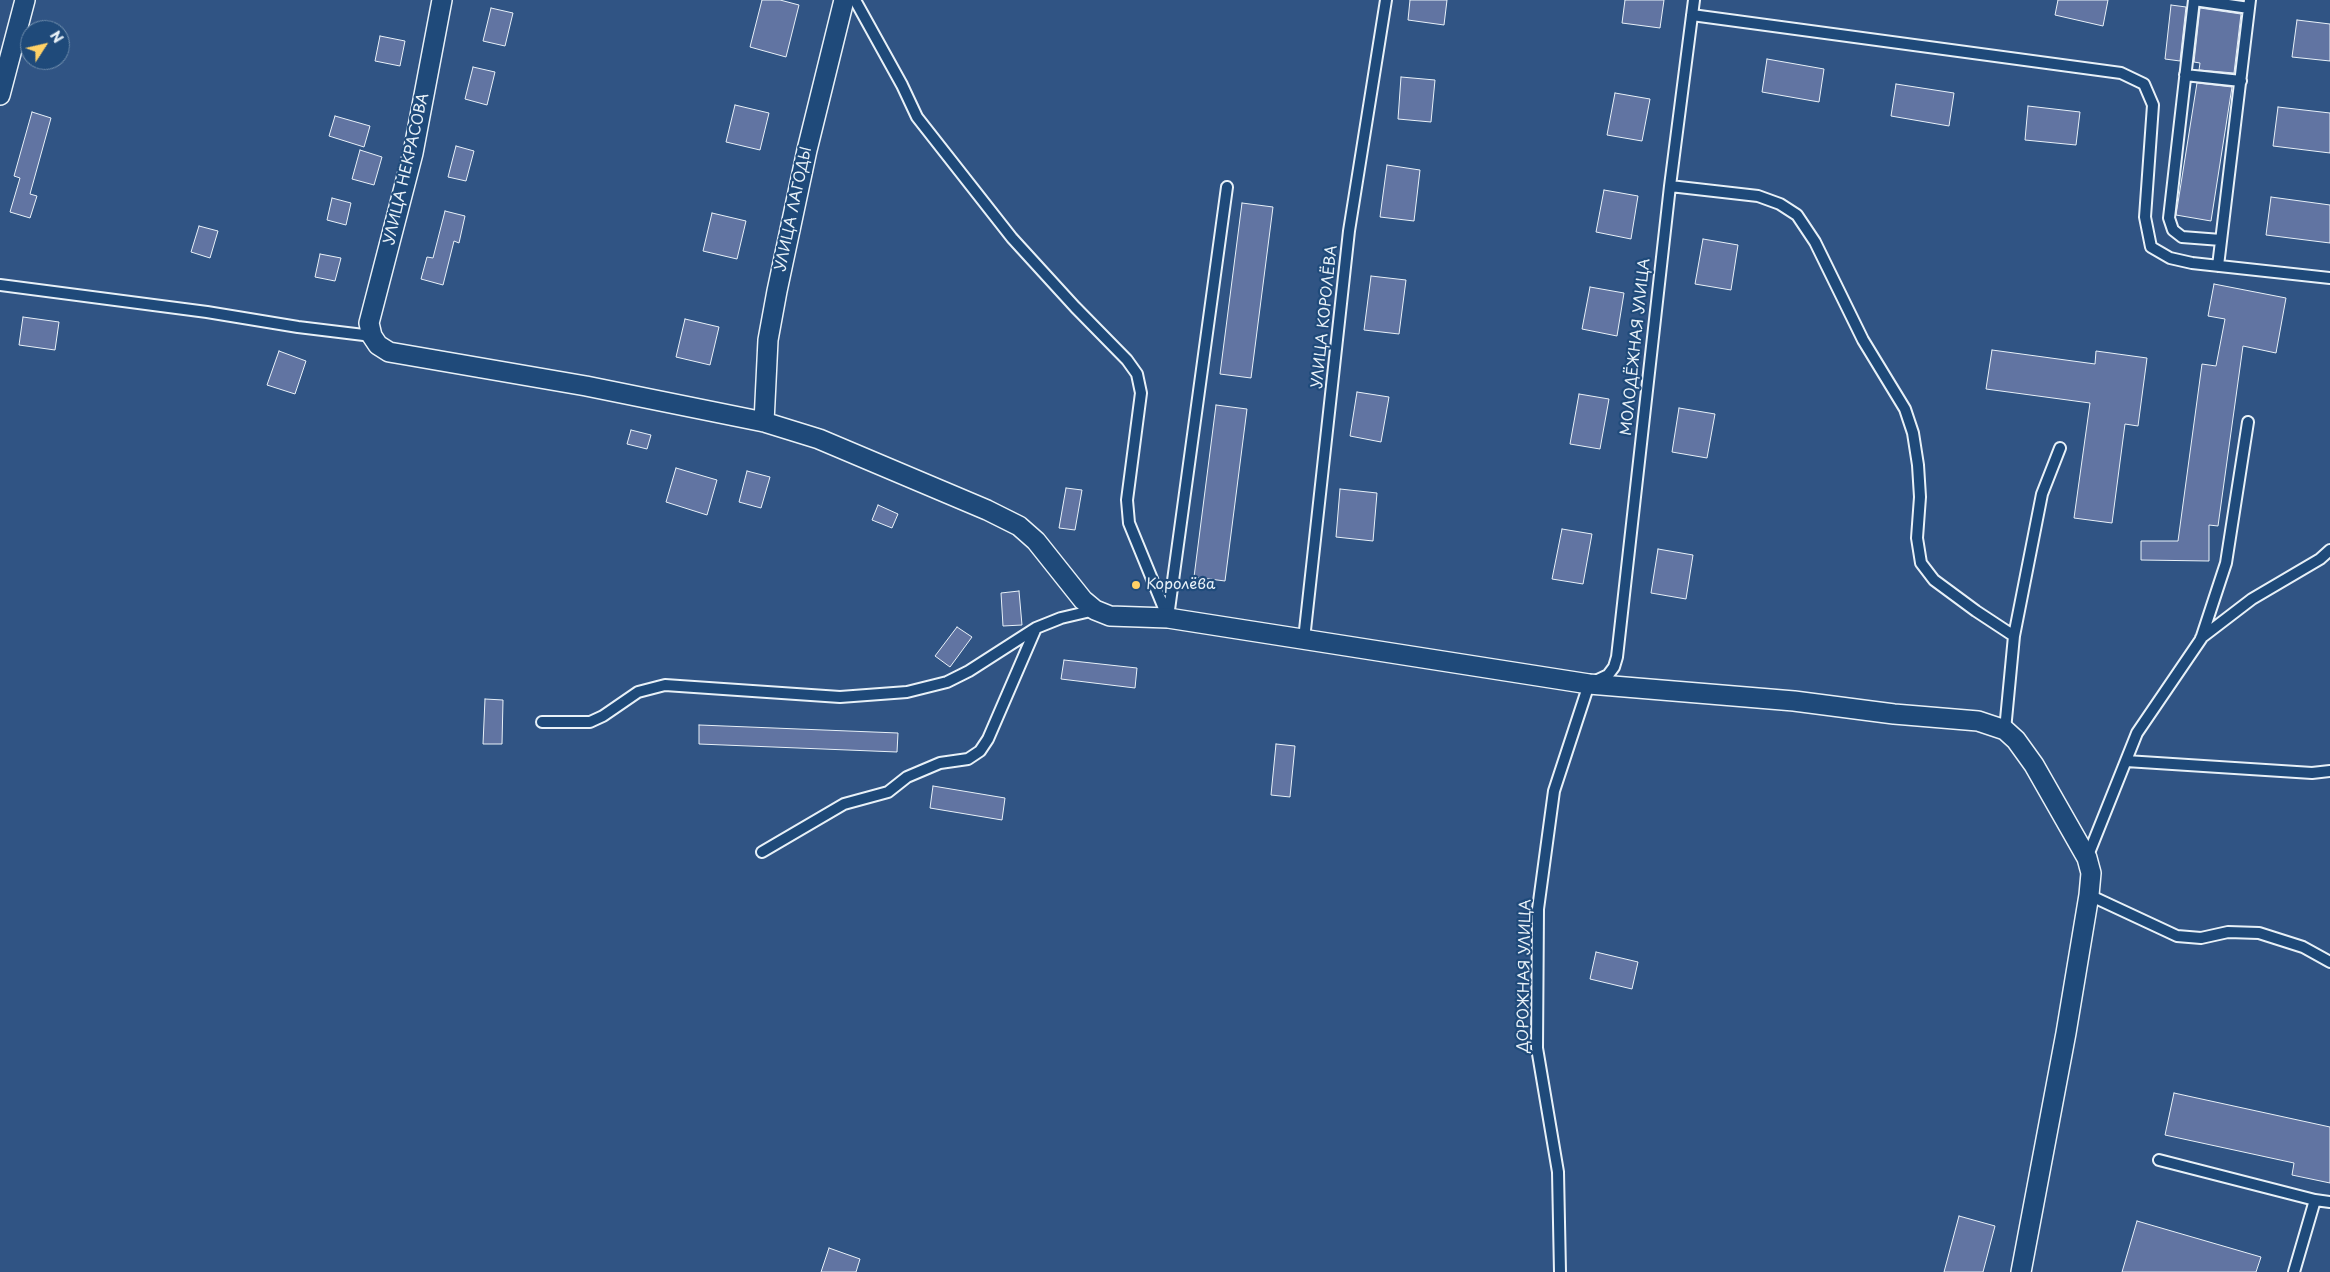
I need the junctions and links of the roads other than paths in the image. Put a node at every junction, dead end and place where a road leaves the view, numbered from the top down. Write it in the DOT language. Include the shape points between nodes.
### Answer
graph roads {
  1 [pos="25,0"];
  2 [pos="442,0"];
  3 [pos="844,0"];
  4 [pos="854,0"];
  5 [pos="1386,0"];
  6 [pos="1694,0"];
  7 [pos="2194,0"];
  8 [pos="2250,4"];
  9 [pos="1692,15"];
  10 [pos="2185,75"];
  11 [pos="2240,80"];
  12 [pos="0,95"];
  13 [pos="1670,186"];
  14 [pos="1227,187"];
  15 [pos="2221,240"];
  16 [pos="2218,266"];
  17 [pos="2330,278"];
  18 [pos="0,285"];
  19 [pos="372,336"];
  20 [pos="764,422"];
  21 [pos="2248,422"];
  22 [pos="2060,448"];
  23 [pos="2330,550"];
  24 [pos="1095,610"];
  25 [pos="1168,618"];
  26 [pos="1036,628"];
  27 [pos="2014,636"];
  28 [pos="1304,639"];
  29 [pos="2201,639"];
  30 [pos="1589,684"];
  31 [pos="542,722"];
  32 [pos="2005,730"];
  33 [pos="2126,760"];
  34 [pos="2330,771"];
  35 [pos="762,852"];
  36 [pos="2087,858"];
  37 [pos="2089,895"];
  38 [pos="2330,962"];
  39 [pos="2160,1160"];
  40 [pos="2315,1200"];
  41 [pos="2330,1202"];
  42 [pos="1560,1272"];
  43 [pos="2021,1272"];
  44 [pos="2294,1272"];
  1 -- 12 [label="street"];
  2 -- 19 [label="street, УЛИЦА НЕКРАСОВА" via="413,153 372,306 369,323"];
  3 -- 20 [label="street, УЛИЦА ЛАГОДЫ" via="777,291 768,340"];
  4 -- 25 [label="lane" via="917,117 1012,238 1137,374 1141,393 1127,500 1129,523"];
  5 -- 28 [label="lane, УЛИЦА КОРОЛЁВА" via="1349,231"];
  6 -- 9 [label="lane, МОЛОДЁЖНАЯ УЛИЦА"];
  7 -- 8 [label="lane"];
  7 -- 10 [label="lane"];
  8 -- 11 [label="lane"];
  9 -- 13 [label="lane, МОЛОДЁЖНАЯ УЛИЦА"];
  9 -- 16 [label="lane" via="2121,73 2144,84 2153,105 2145,217 2151,247 2170,258"];
  10 -- 11 [label="lane"];
  10 -- 15 [label="lane" via="2169,218 2173,230 2182,237"];
  11 -- 15 [label="lane"];
  13 -- 27 [label="lane" via="1758,196 1797,214 1815,242 1863,340 1905,409 1913,432 1918,465 1921,563 1934,580"];
  13 -- 30 [label="lane, МОЛОДЁЖНАЯ УЛИЦА" via="1617,657 1608,674"];
  14 -- 25 [label="lane"];
  15 -- 16 [label="lane"];
  16 -- 17 [label="lane"];
  18 -- 19 [label="lane"];
  19 -- 20 [label="street" via="378,345 401,355 586,386"];
  20 -- 24 [label="street" via="819,439 1018,526 1036,540 1083,600"];
  21 -- 29 [label="lane" via="2226,563"];
  22 -- 27 [label="lane" via="2042,494"];
  23 -- 29 [label="lane" via="2252,598"];
  24 -- 25 [label="street" via="1110,616"];
  24 -- 26 [label="lane"];
  25 -- 28 [label="street"];
  26 -- 31 [label="lane" via="947,682 907,692 840,697 665,685 638,692 590,722"];
  26 -- 35 [label="lane" via="980,751 968,759 940,764 907,777 888,792 844,804"];
  27 -- 32 [label="lane"];
  28 -- 30 [label="street"];
  29 -- 33 [label="lane" via="2137,733"];
  30 -- 32 [label="street" via="1978,721"];
  30 -- 42 [label="lane, ДОРОЖНАЯ УЛИЦА" via="1554,792 1538,909 1537,1048 1558,1172"];
  32 -- 36 [label="street" via="2034,765"];
  33 -- 34 [label="lane" via="2312,773"];
  33 -- 36 [label="lane"];
  36 -- 37 [label="street" via="2091,872"];
  37 -- 38 [label="lane" via="2177,936 2201,938 2228,932 2259,933 2303,947"];
  37 -- 43 [label="street"];
  39 -- 40 [label="lane"];
  40 -- 41 [label="lane"];
  40 -- 44 [label="lane"];
}
